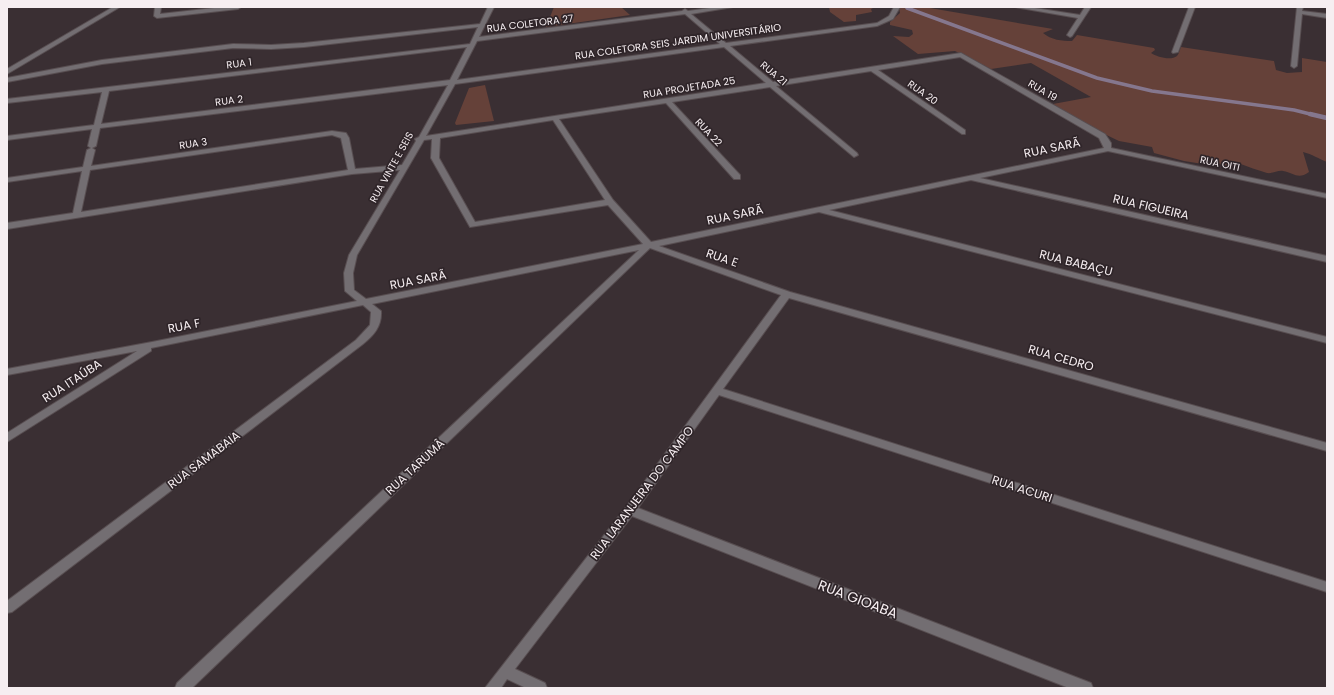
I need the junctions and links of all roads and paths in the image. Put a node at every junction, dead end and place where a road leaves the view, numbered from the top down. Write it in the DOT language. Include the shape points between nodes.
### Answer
graph roads {
  1 [pos="117,7"];
  2 [pos="158,7"];
  3 [pos="238,7"];
  4 [pos="491,7"];
  5 [pos="681,7"];
  6 [pos="730,7"];
  7 [pos="897,7"];
  8 [pos="1018,7"];
  9 [pos="1088,7"];
  10 [pos="1192,7"];
  11 [pos="1300,9"];
  12 [pos="688,12"];
  13 [pos="1327,16"];
  14 [pos="1081,17"];
  15 [pos="482,25"];
  16 [pos="1070,35"];
  17 [pos="474,42"];
  18 [pos="725,45"];
  19 [pos="1175,52"];
  20 [pos="961,55"];
  21 [pos="1294,66"];
  22 [pos="873,69"];
  23 [pos="7,72"];
  24 [pos="7,80"];
  25 [pos="453,82"];
  26 [pos="773,84"];
  27 [pos="106,88"];
  28 [pos="7,100"];
  29 [pos="667,100"];
  30 [pos="555,118"];
  31 [pos="96,126"];
  32 [pos="962,132"];
  33 [pos="436,136"];
  34 [pos="7,138"];
  35 [pos="419,139"];
  36 [pos="1108,149"];
  37 [pos="854,155"];
  38 [pos="406,167"];
  39 [pos="87,169"];
  40 [pos="352,172"];
  41 [pos="737,177"];
  42 [pos="970,178"];
  43 [pos="7,180"];
  44 [pos="1327,196"];
  45 [pos="610,202"];
  46 [pos="819,210"];
  47 [pos="76,216"];
  48 [pos="7,226"];
  49 [pos="649,245"];
  50 [pos="1327,259"];
  51 [pos="787,294"];
  52 [pos="366,302"];
  53 [pos="1327,340"];
  54 [pos="152,345"];
  55 [pos="7,372"];
  56 [pos="717,391"];
  57 [pos="7,438"];
  58 [pos="1327,447"];
  59 [pos="630,510"];
  60 [pos="1327,587"];
  61 [pos="7,608"];
  62 [pos="505,671"];
  63 [pos="182,688"];
  64 [pos="492,688"];
  65 [pos="540,688"];
  66 [pos="1086,688"];
  1 -- 23 [label="street"];
  2 -- 3 [label="street" via="157,16"];
  4 -- 15 [label="street, RUA VINTE E SEIS"];
  5 -- 12 [label="street, RUA 21"];
  6 -- 12 [label="street, RUA COLETORA 27"];
  7 -- 18 [label="street, RUA COLETORA SEIS JARDIM UNIVERSITÁRIO" via="895,13 883,23"];
  8 -- 14 [label="street"];
  9 -- 14 [label="street"];
  10 -- 19 [label="street"];
  11 -- 13 [label="street"];
  11 -- 21 [label="street"];
  12 -- 17 [label="street, RUA COLETORA 27"];
  12 -- 18 [label="street, RUA 21"];
  14 -- 16 [label="street"];
  15 -- 17 [label="street, RUA VINTE E SEIS"];
  15 -- 24 [label="street" via="304,45 233,46 102,62"];
  17 -- 25 [label="street, RUA VINTE E SEIS"];
  17 -- 27 [label="street, RUA 1"];
  18 -- 25 [label="street, RUA COLETORA SEIS JARDIM UNIVERSITÁRIO"];
  18 -- 26 [label="street, RUA 21"];
  20 -- 22 [label="street, RUA PROJETADA 25"];
  20 -- 36 [label="street, RUA 19" via="1102,136"];
  22 -- 26 [label="street, RUA PROJETADA 25"];
  22 -- 32 [label="street, RUA 20"];
  25 -- 31 [label="street, RUA 2"];
  25 -- 35 [label="street, RUA VINTE E SEIS"];
  26 -- 29 [label="street, RUA PROJETADA 25"];
  26 -- 37 [label="street, RUA 21"];
  27 -- 28 [label="street, RUA 1"];
  27 -- 31 [label="street"];
  29 -- 30 [label="street, RUA PROJETADA 25"];
  29 -- 41 [label="street, RUA 22"];
  30 -- 33 [label="street, RUA PROJETADA 25"];
  30 -- 45 [label="street"];
  31 -- 34 [label="street, RUA 2"];
  31 -- 39 [label="street"];
  33 -- 35 [label="street, RUA PROJETADA 25"];
  33 -- 45 [label="street" via="435,158 473,225"];
  35 -- 38 [label="street, RUA VINTE E SEIS"];
  36 -- 42 [label="street, RUA SARÃ"];
  36 -- 44 [label="street, RUA OITI"];
  38 -- 40 [label="street"];
  38 -- 52 [label="street, RUA VINTE E SEIS" via="353,255 349,267 350,291"];
  39 -- 40 [label="street, RUA 3" via="332,134 343,135 345,138"];
  39 -- 43 [label="street, RUA 3"];
  39 -- 47 [label="street"];
  40 -- 47 [label="street"];
  42 -- 46 [label="street, RUA SARÃ"];
  42 -- 50 [label="street, RUA FIGUEIRA"];
  45 -- 49 [label="street"];
  46 -- 49 [label="street, RUA SARÃ"];
  46 -- 53 [label="street, RUA BABAÇU"];
  47 -- 48 [label="street"];
  49 -- 51 [label="street, RUA E"];
  49 -- 52 [label="street, RUA SARÃ"];
  49 -- 63 [label="street, RUA TARUMÂ"];
  51 -- 56 [label="street, RUA LARANJEIRA DO CAMPO"];
  51 -- 58 [label="street, RUA CEDRO"];
  52 -- 54 [label="street, RUA F"];
  52 -- 61 [label="street, RUA SAMABAIA" via="376,312 378,319 363,339"];
  54 -- 55 [label="street, RUA F"];
  54 -- 57 [label="street, RUA ITAÚBA"];
  56 -- 59 [label="street, RUA LARANJEIRA DO CAMPO"];
  56 -- 60 [label="street, RUA ACURI"];
  59 -- 62 [label="street, RUA LARANJEIRA DO CAMPO"];
  59 -- 66 [label="street, RUA GIOABA"];
  62 -- 64 [label="street, RUA LARANJEIRA DO CAMPO"];
  62 -- 65 [label="street"];
}
